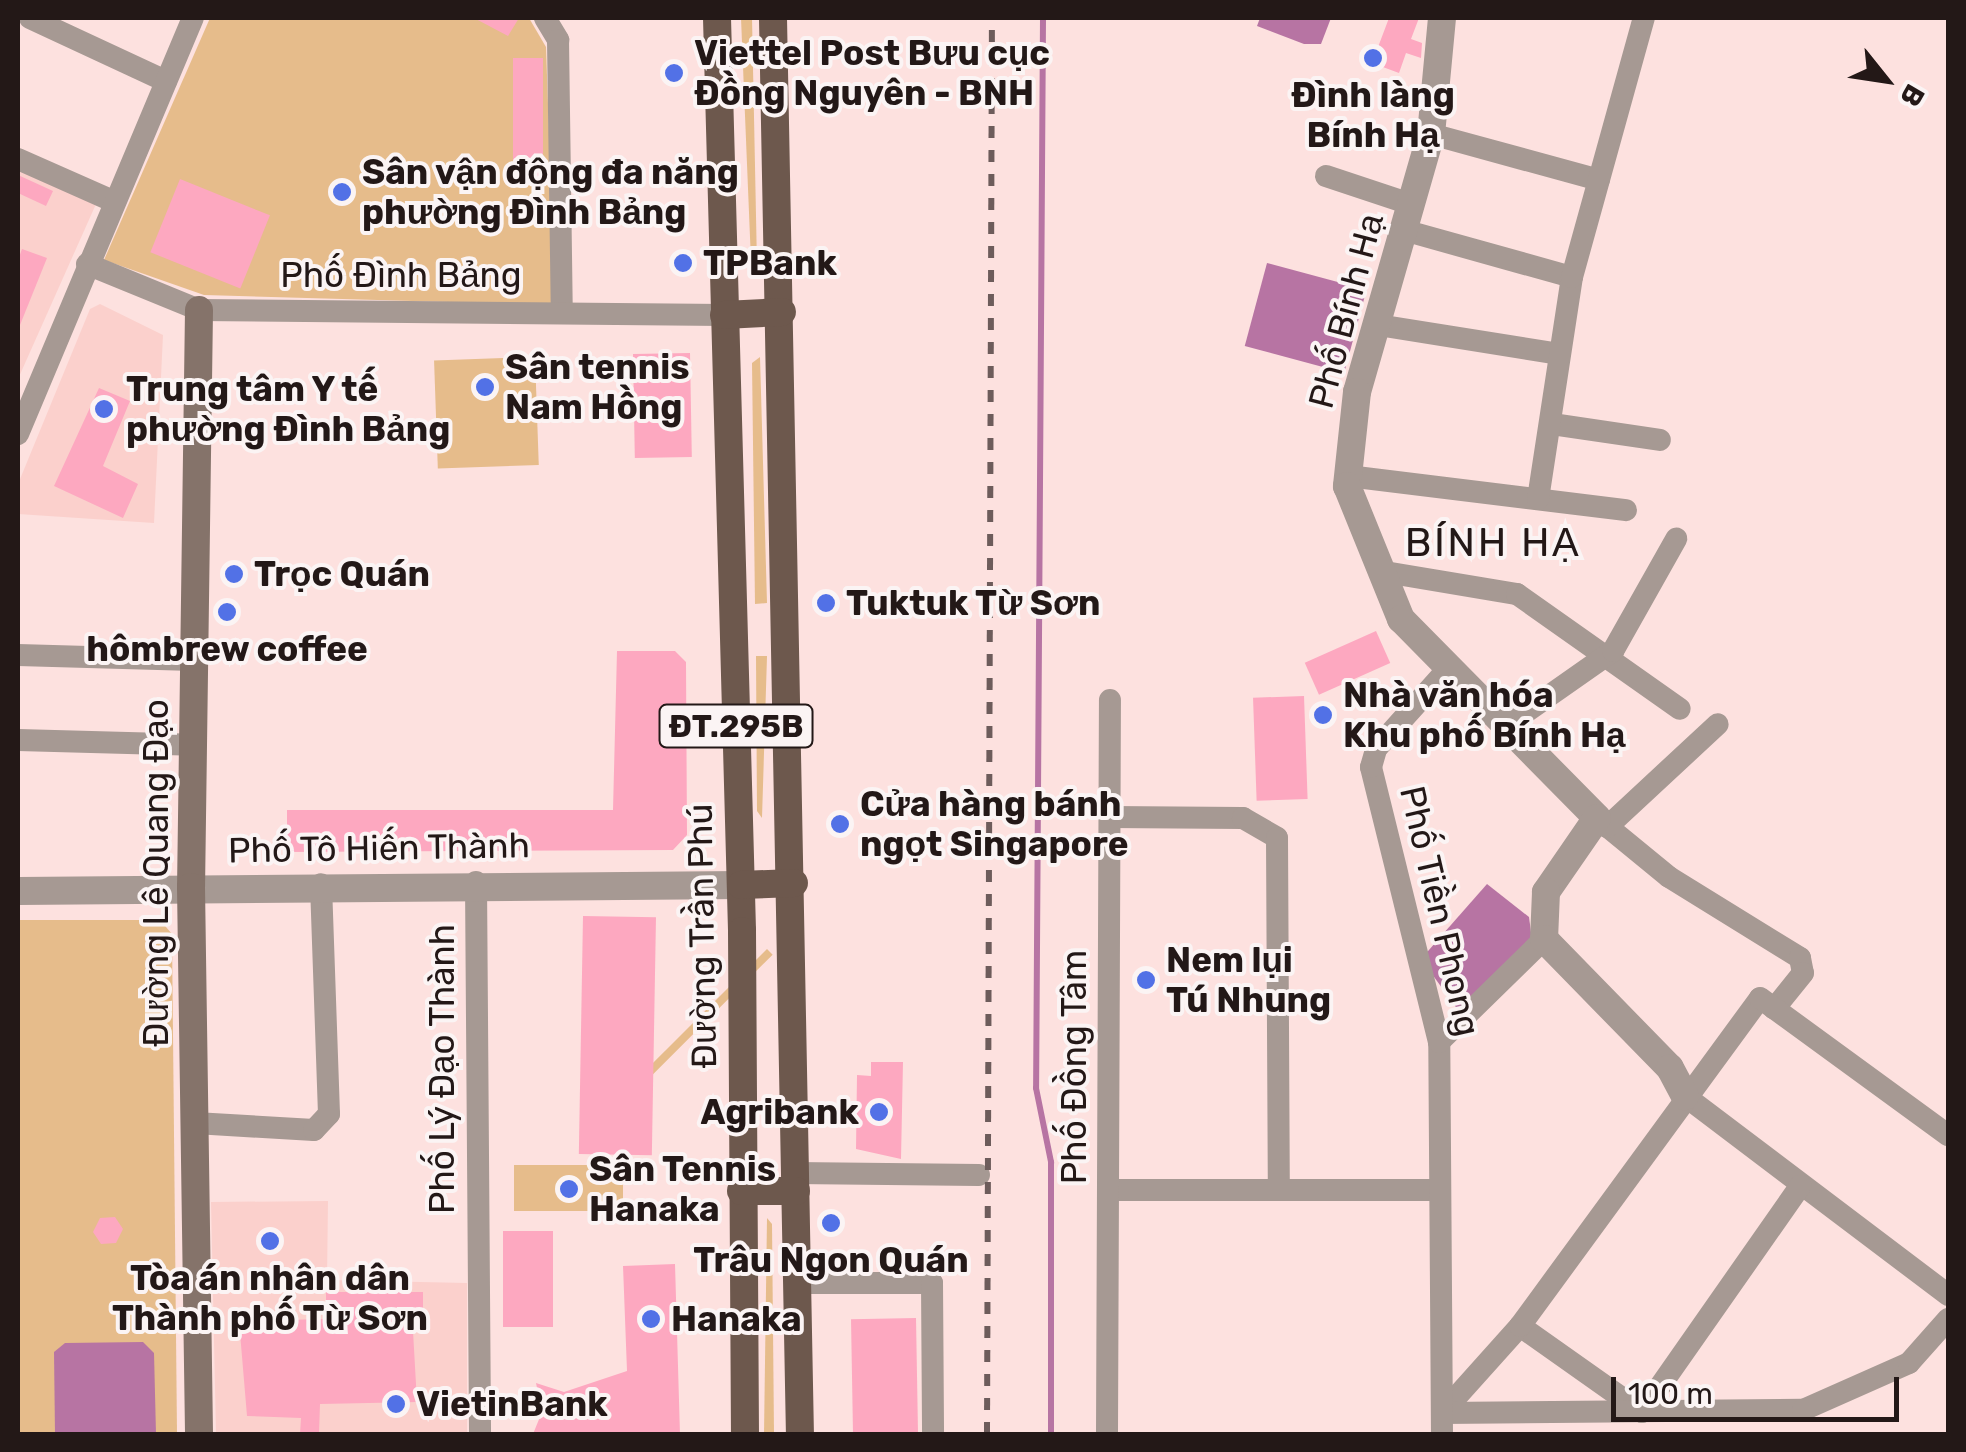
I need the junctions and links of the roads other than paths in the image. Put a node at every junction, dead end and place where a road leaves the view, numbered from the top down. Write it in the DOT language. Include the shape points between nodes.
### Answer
graph roads {
  1 [pos="30,18"];
  2 [pos="193,18"];
  3 [pos="545,18"];
  4 [pos="717,18"];
  5 [pos="773,18"];
  6 [pos="1442,18"];
  7 [pos="1644,18"];
  8 [pos="166,81"];
  9 [pos="1431,134"];
  10 [pos="18,159"];
  11 [pos="1326,176"];
  12 [pos="1599,180"];
  13 [pos="114,201"];
  14 [pos="1410,218"];
  15 [pos="86,264"];
  16 [pos="1572,276"];
  17 [pos="199,310"];
  18 [pos="562,311"];
  19 [pos="782,312"];
  20 [pos="724,315"];
  21 [pos="1378,324"];
  22 [pos="1559,354"];
  23 [pos="1552,424"];
  24 [pos="18,434"];
  25 [pos="1660,440"];
  26 [pos="1348,476"];
  27 [pos="1538,499"];
  28 [pos="1626,510"];
  29 [pos="1676,539"];
  30 [pos="1378,571"];
  31 [pos="18,655"];
  32 [pos="1607,656"];
  33 [pos="193,660"];
  34 [pos="1446,671"];
  35 [pos="1110,700"];
  36 [pos="1680,709"];
  37 [pos="1718,724"];
  38 [pos="1506,726"];
  39 [pos="18,740"];
  40 [pos="192,745"];
  41 [pos="1110,817"];
  42 [pos="1602,822"];
  43 [pos="476,882"];
  44 [pos="794,883"];
  45 [pos="321,884"];
  46 [pos="741,885"];
  47 [pos="192,887"];
  48 [pos="18,892"];
  49 [pos="1544,939"];
  50 [pos="1774,1009"];
  51 [pos="1440,1042"];
  52 [pos="1685,1096"];
  53 [pos="195,1123"];
  54 [pos="1948,1134"];
  55 [pos="978,1176"];
  56 [pos="796,1182"];
  57 [pos="1800,1186"];
  58 [pos="741,1190"];
  59 [pos="1109,1190"];
  60 [pos="1279,1190"];
  61 [pos="1437,1190"];
  62 [pos="797,1282"];
  63 [pos="1948,1295"];
  64 [pos="1948,1319"];
  65 [pos="1520,1326"];
  66 [pos="1642,1412"];
  67 [pos="1442,1424"];
  68 [pos="199,1434"];
  69 [pos="480,1434"];
  70 [pos="745,1434"];
  71 [pos="800,1434"];
  72 [pos="933,1434"];
  73 [pos="1108,1434"];
  1 -- 8 [label="street"];
  2 -- 8 [label="street"];
  3 -- 18 [label="street" via="558,40"];
  4 -- 20 [label="main road, Đường Trần Phú / ĐT.295B"];
  5 -- 19 [label="main road, ĐT.295B"];
  6 -- 9 [label="street, Phố Bính Hạ"];
  7 -- 12 [label="street"];
  8 -- 13 [label="street"];
  9 -- 12 [label="street"];
  9 -- 14 [label="street, Phố Bính Hạ"];
  10 -- 13 [label="street"];
  11 -- 14 [label="street"];
  12 -- 16 [label="street"];
  13 -- 15 [label="street"];
  14 -- 16 [label="street"];
  14 -- 21 [label="street, Phố Bính Hạ"];
  15 -- 17 [label="street, Phố Đình Bảng"];
  15 -- 24 [label="street"];
  16 -- 22 [label="street"];
  17 -- 18 [label="street, Phố Đình Bảng"];
  17 -- 33 [label="main road, Đường Lê Quang Đạo"];
  18 -- 20 [label="street, Phố Đình Bảng"];
  19 -- 20 [label="main road"];
  19 -- 44 [label="main road, ĐT.295B"];
  20 -- 46 [label="main road, Đường Trần Phú / ĐT.295B"];
  21 -- 22 [label="street"];
  21 -- 26 [label="street, Phố Bính Hạ" via="1357,392"];
  22 -- 23 [label="street"];
  23 -- 25 [label="street"];
  23 -- 27 [label="street"];
  26 -- 27 [label="street"];
  26 -- 30 [label="street, Phố Bính Hạ"];
  27 -- 28 [label="street"];
  29 -- 32 [label="street"];
  30 -- 32 [label="street" via="1516,594"];
  30 -- 34 [label="street, Phố Bính Hạ" via="1400,619"];
  31 -- 33 [label="street"];
  32 -- 36 [label="street"];
  32 -- 38 [label="street"];
  33 -- 40 [label="main road, Đường Lê Quang Đạo"];
  34 -- 38 [label="street, Phố Bính Hạ"];
  34 -- 51 [label="street, Phố Tiền Phong" via="1376,749 1372,767"];
  35 -- 41 [label="street, Phố Đồng Tâm"];
  37 -- 42 [label="street"];
  38 -- 42 [label="street, Phố Bính Hạ"];
  39 -- 40 [label="street"];
  40 -- 47 [label="main road, Đường Lê Quang Đạo"];
  41 -- 59 [label="street, Phố Đồng Tâm"];
  41 -- 60 [label="street" via="1243,818 1278,838"];
  42 -- 49 [label="street" via="1546,892"];
  42 -- 50 [label="street" via="1800,958 1803,972"];
  43 -- 45 [label="street, Phố Tô Hiến Thành"];
  43 -- 46 [label="street, Phố Tô Hiến Thành"];
  43 -- 69 [label="street, Phố Lý Đạo Thành"];
  44 -- 46 [label="main road"];
  44 -- 56 [label="main road, ĐT.295B"];
  45 -- 47 [label="street, Phố Tô Hiến Thành"];
  45 -- 53 [label="street" via="328,1114 314,1130"];
  46 -- 58 [label="main road, Đường Trần Phú / ĐT.295B"];
  47 -- 48 [label="street, Phố Tô Hiến Thành"];
  47 -- 53 [label="main road, Đường Lê Quang Đạo"];
  49 -- 51 [label="street"];
  49 -- 52 [label="street" via="1670,1068"];
  50 -- 52 [label="street" via="1760,998"];
  50 -- 54 [label="street"];
  51 -- 61 [label="street, Phố Tiền Phong"];
  52 -- 57 [label="street"];
  52 -- 65 [label="street"];
  53 -- 68 [label="main road, Đường Lê Quang Đạo"];
  55 -- 56 [label="street"];
  56 -- 58 [label="main road"];
  56 -- 62 [label="main road, ĐT.295B"];
  57 -- 63 [label="street"];
  57 -- 66 [label="street"];
  58 -- 70 [label="main road, Đường Trần Phú / ĐT.295B"];
  59 -- 60 [label="street"];
  59 -- 73 [label="street, Phố Đồng Tâm"];
  60 -- 61 [label="street"];
  61 -- 67 [label="street, Phố Tiền Phong"];
  62 -- 71 [label="main road, ĐT.295B"];
  62 -- 72 [label="street" via="932,1282"];
  64 -- 66 [label="street" via="1909,1363 1854,1394 1802,1410"];
  65 -- 66 [label="street"];
  65 -- 67 [label="street"];
  66 -- 67 [label="street"];
}
